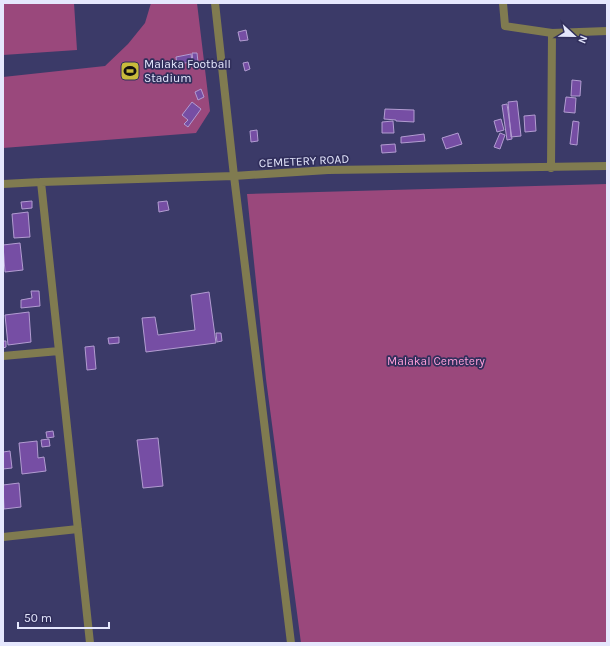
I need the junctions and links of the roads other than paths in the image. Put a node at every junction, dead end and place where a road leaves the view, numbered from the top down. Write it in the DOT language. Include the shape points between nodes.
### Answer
graph roads {
  1 [pos="215,3"];
  2 [pos="503,3"];
  3 [pos="607,30"];
  4 [pos="552,33"];
  5 [pos="607,166"];
  6 [pos="551,168"];
  7 [pos="234,176"];
  8 [pos="41,182"];
  9 [pos="3,184"];
  10 [pos="59,351"];
  11 [pos="3,356"];
  12 [pos="78,529"];
  13 [pos="3,537"];
  14 [pos="90,643"];
  15 [pos="291,643"];
  1 -- 7 [label="street"];
  2 -- 4 [label="street" via="505,26"];
  3 -- 4 [label="street"];
  4 -- 6 [label="street"];
  5 -- 6 [label="street, CEMETERY ROAD"];
  6 -- 7 [label="street, CEMETERY ROAD" via="328,170"];
  7 -- 8 [label="street, CEMETERY ROAD"];
  7 -- 15 [label="street"];
  8 -- 9 [label="street, CEMETERY ROAD"];
  8 -- 10 [label="street"];
  10 -- 11 [label="street"];
  10 -- 12 [label="street"];
  12 -- 13 [label="street"];
  12 -- 14 [label="street"];
}
